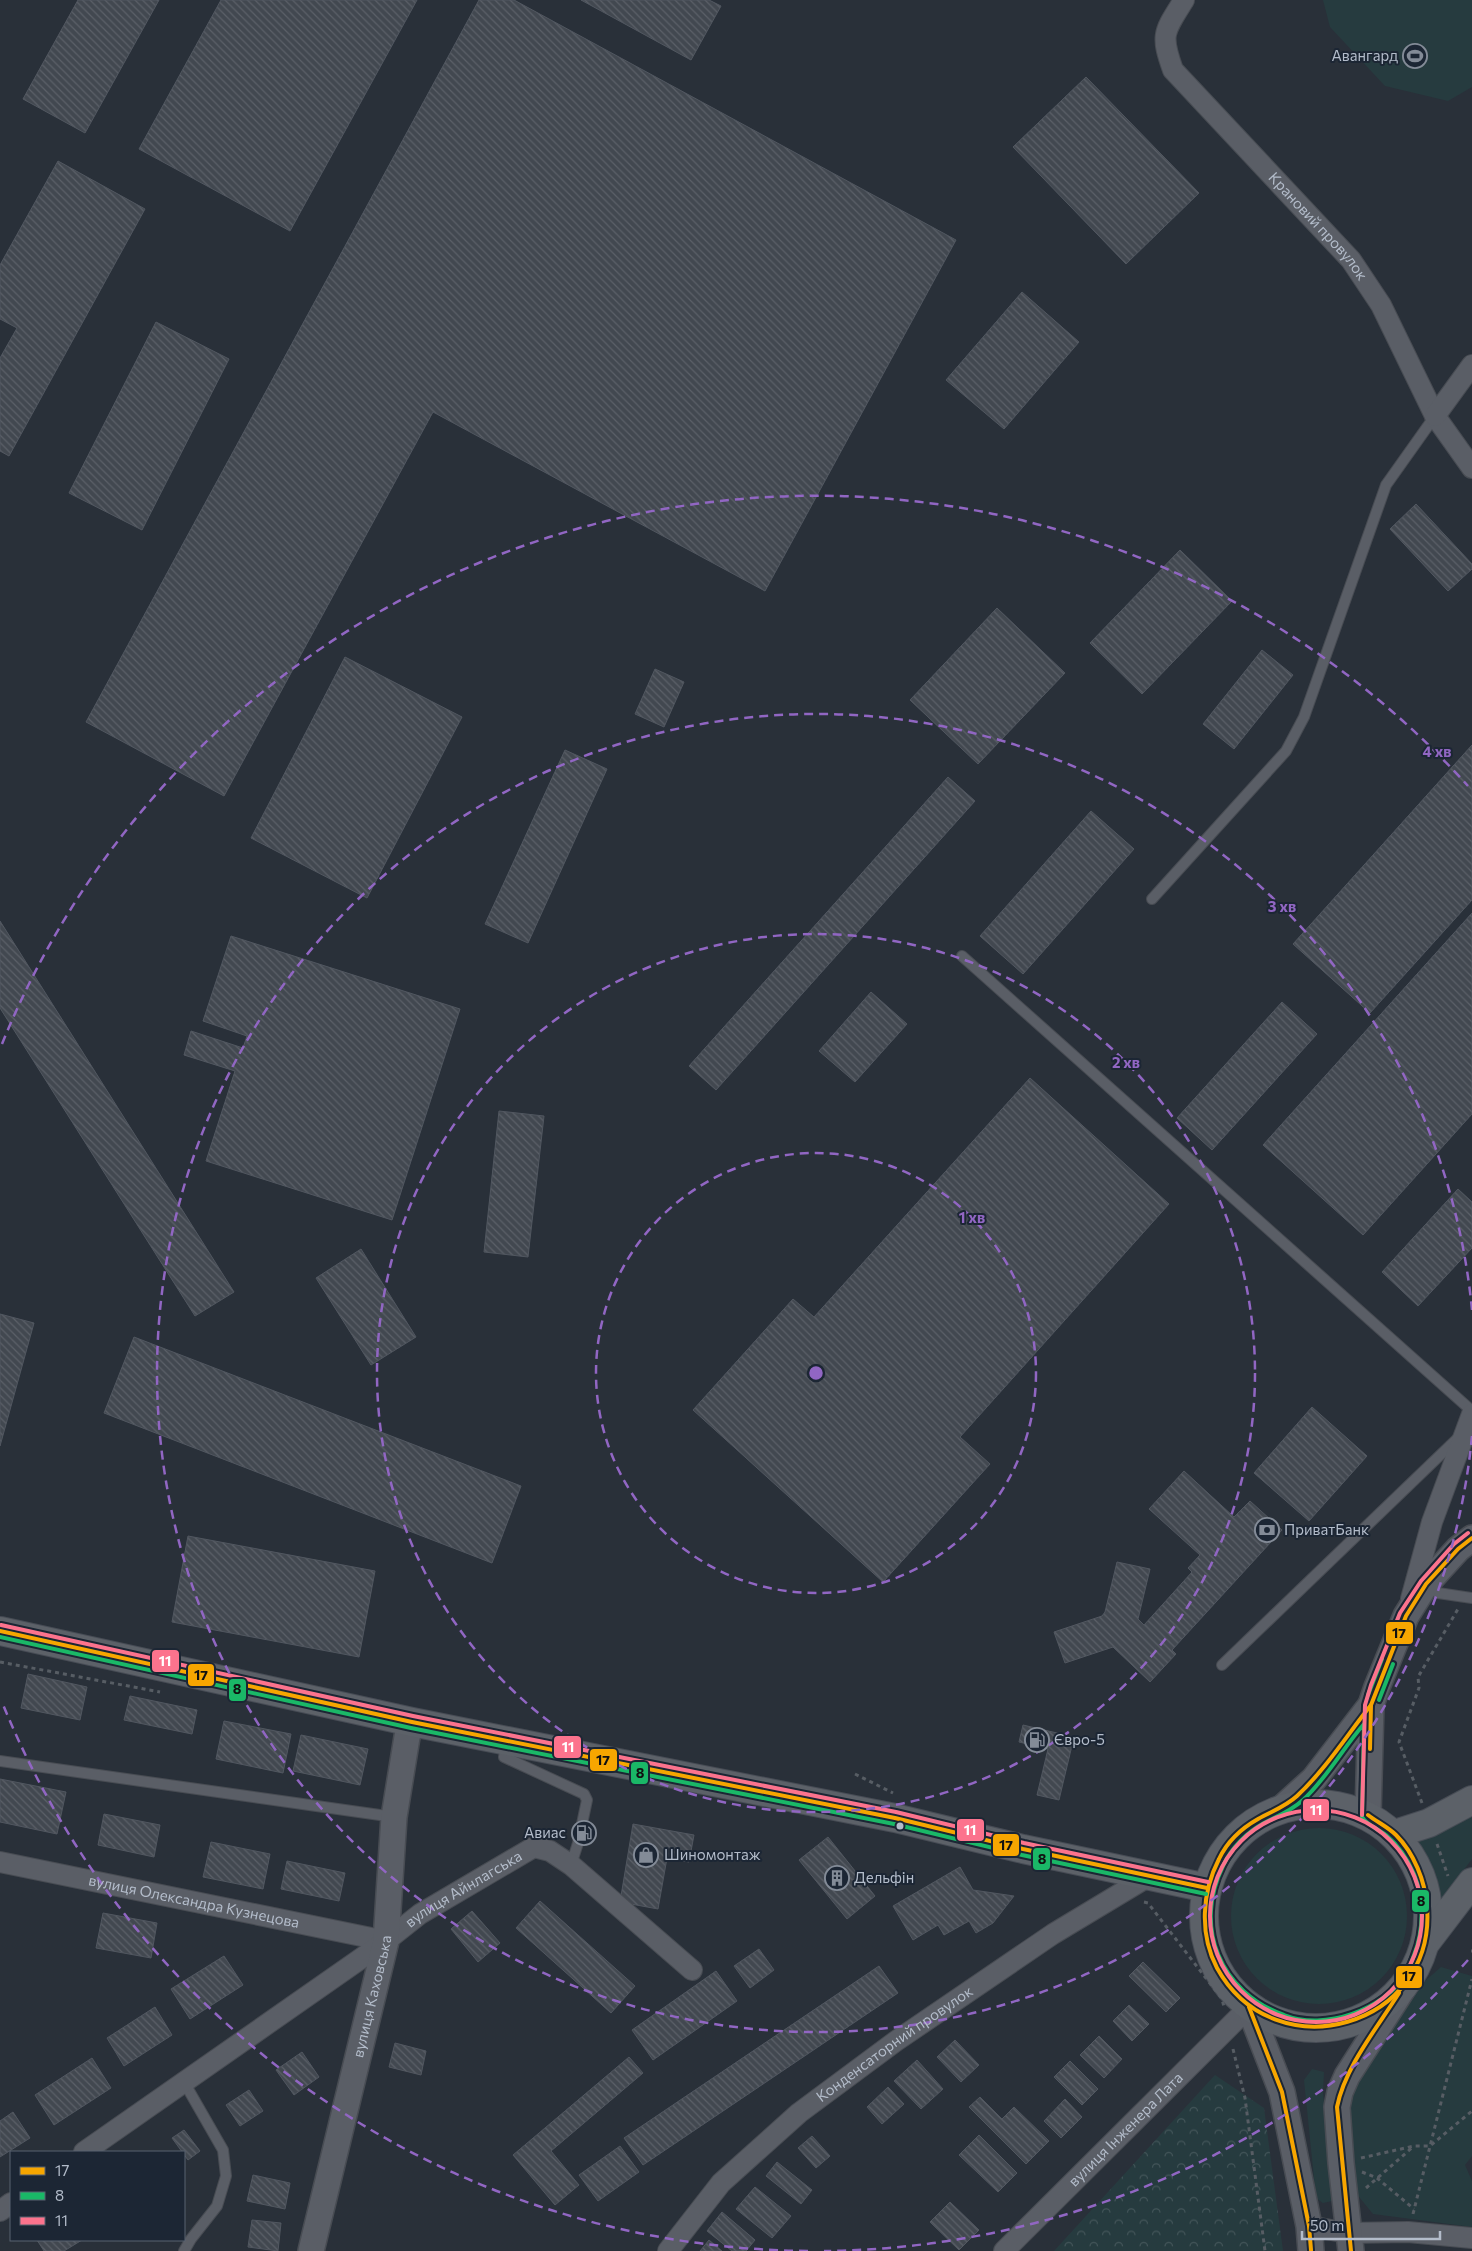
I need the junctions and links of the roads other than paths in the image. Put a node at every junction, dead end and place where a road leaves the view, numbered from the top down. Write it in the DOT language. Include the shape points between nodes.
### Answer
graph roads {
  1 [pos="1184,0"];
  2 [pos="1472,365"];
  3 [pos="1435,416"];
  4 [pos="1472,468"];
  5 [pos="1152,899"];
  6 [pos="962,956"];
  7 [pos="1472,1413"];
  8 [pos="1464,1433"];
  9 [pos="1472,1538"];
  10 [pos="1426,1584"];
  11 [pos="1469,1597"];
  12 [pos="1406,1616"];
  13 [pos="0,1631"];
  14 [pos="1222,1665"];
  15 [pos="1371,1705"];
  16 [pos="409,1730"];
  17 [pos="506,1742"];
  18 [pos="0,1761"];
  19 [pos="1472,1800"];
  20 [pos="1282,1808"];
  21 [pos="1368,1815"];
  22 [pos="394,1817"];
  23 [pos="1395,1834"];
  24 [pos="0,1862"];
  25 [pos="570,1865"];
  26 [pos="1151,1875"];
  27 [pos="1461,1881"];
  28 [pos="1207,1888"];
  29 [pos="386,1941"];
  30 [pos="1426,1942"];
  31 [pos="692,1970"];
  32 [pos="1404,1987"];
  33 [pos="1249,2007"];
  34 [pos="184,2082"];
  35 [pos="85,2151"];
  36 [pos="1308,2226"];
  37 [pos="1472,2238"];
  38 [pos="1350,2242"];
  39 [pos="184,2251"];
  40 [pos="311,2251"];
  41 [pos="668,2251"];
  42 [pos="1004,2251"];
  43 [pos="1311,2251"];
  1 -- 3 [label="street, Крановий провулок" via="1167,28 1165,46 1173,70 1351,260 1381,305"];
  2 -- 3 [label="street"];
  3 -- 4 [label="street, Крановий провулок"];
  3 -- 5 [label="lane" via="1386,485 1304,717 1286,751"];
  6 -- 7 [label="lane"];
  7 -- 8 [label="street"];
  8 -- 12 [label="street" via="1432,1522"];
  8 -- 14 [label="lane"];
  9 -- 10 [label="street"];
  10 -- 11 [label="lane" via="1438,1593"];
  10 -- 12 [label="street"];
  12 -- 15 [label="street"];
  13 -- 16 [label="main road"];
  15 -- 20 [label="street" via="1314,1779"];
  15 -- 21 [label="street"];
  16 -- 17 [label="main road"];
  16 -- 22 [label="street, вулиця Каховська"];
  17 -- 25 [label="lane" via="504,1757 584,1794 587,1800"];
  17 -- 26 [label="main road" via="885,1816"];
  18 -- 22 [label="lane"];
  19 -- 23 [label="main road" via="1429,1823"];
  20 -- 21 [label="main road" via="1311,1803 1340,1806"];
  20 -- 28 [label="main road" via="1256,1820 1234,1838 1217,1861"];
  21 -- 23 [label="main road"];
  22 -- 29 [label="street, вулиця Каховська"];
  23 -- 30 [label="main road" via="1413,1857 1425,1884 1429,1913"];
  24 -- 29 [label="street, вулиця Олександра Кузнецова"];
  25 -- 29 [label="street, вулиця Айнлагська" via="550,1851 534,1847 420,1914"];
  25 -- 31 [label="street, вулиця Айнлагська"];
  26 -- 28 [label="main road"];
  26 -- 41 [label="street, Конденсаторний провулок" via="1054,1934 896,2041 799,2113 721,2183"];
  27 -- 30 [label="main road"];
  28 -- 33 [label="main road" via="1203,1914 1209,1949 1215,1966 1230,1988"];
  29 -- 34 [label="street, вулиця Айнлагська"];
  29 -- 40 [label="street, вулиця Каховська"];
  30 -- 32 [label="main road"];
  32 -- 33 [label="main road" via="1378,2010 1347,2024 1321,2028 1279,2022"];
  32 -- 38 [label="street" via="1340,2092 1341,2163"];
  33 -- 36 [label="street" via="1282,2092"];
  33 -- 42 [label="street, вулиця Інженера Лата"];
  34 -- 35 [label="street, вулиця Айнлагська"];
  34 -- 39 [label="lane" via="223,2150 226,2176 217,2206"];
  36 -- 38 [label="street"];
  36 -- 43 [label="street"];
  37 -- 38 [label="street" via="1408,2232"];
}
